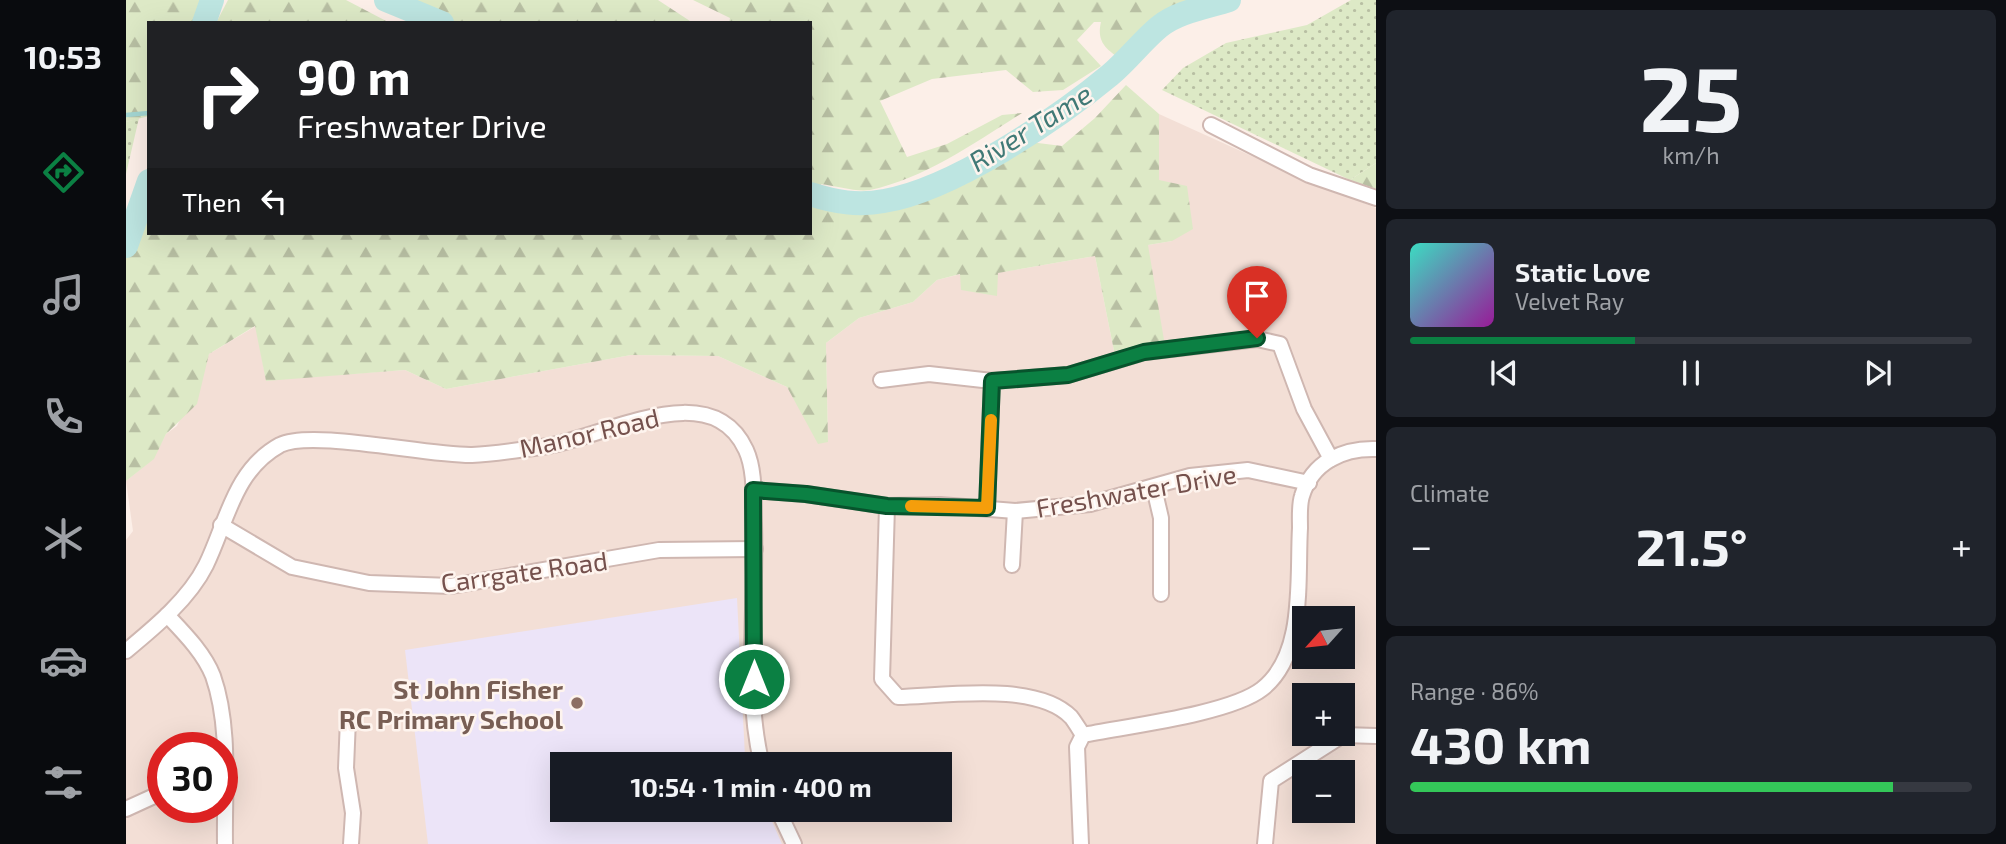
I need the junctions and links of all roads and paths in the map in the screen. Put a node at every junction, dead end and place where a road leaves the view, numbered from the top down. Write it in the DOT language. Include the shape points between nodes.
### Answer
graph roads {
  1 [pos="1211,125"];
  2 [pos="1376,198"];
  3 [pos="881,380"];
  4 [pos="992,381"];
  5 [pos="1376,449"];
  6 [pos="1331,459"];
  7 [pos="1309,483"];
  8 [pos="1154,488"];
  9 [pos="753,490"];
  10 [pos="887,506"];
  11 [pos="987,508"];
  12 [pos="1015,511"];
  13 [pos="221,525"];
  14 [pos="755,549"];
  15 [pos="1012,565"];
  16 [pos="1161,594"];
  17 [pos="167,615"];
  18 [pos="126,651"];
  19 [pos="348,719"];
  20 [pos="222,732"];
  21 [pos="1083,735"];
  22 [pos="1376,736"];
  23 [pos="759,752"];
  24 [pos="147,799"];
  25 [pos="126,808"];
  26 [pos="784,822"];
  27 [pos="224,823"];
  28 [pos="225,844"];
  29 [pos="351,844"];
  30 [pos="794,844"];
  31 [pos="1081,844"];
  32 [pos="1265,844"];
  1 -- 2 [label="street" via="1308,175"];
  3 -- 4 [label="street" via="929,374"];
  4 -- 6 [label="street" via="1068,375 1144,352 1257,338 1280,344 1304,410"];
  4 -- 11 [label="street"];
  5 -- 6 [label="street" via="1344,450"];
  6 -- 7 [label="street" via="1315,470"];
  7 -- 8 [label="street, Freshwater Drive" via="1248,470 1190,476"];
  7 -- 21 [label="street" via="1302,496 1294,629 1285,659 1264,688 1240,703"];
  8 -- 12 [label="street, Freshwater Drive" via="1090,504"];
  8 -- 16 [label="street" via="1161,518"];
  9 -- 10 [label="street, Freshwater Drive"];
  9 -- 13 [label="street, Manor Road" via="746,451 730,428 719,418 686,412 553,446 472,455 318,439 282,444 248,469"];
  9 -- 14 [label="street, Manor Road"];
  10 -- 11 [label="street, Freshwater Drive"];
  10 -- 21 [label="street" via="882,680 898,697 1010,693 1051,704 1070,716"];
  11 -- 12 [label="street, Freshwater Drive"];
  12 -- 15 [label="street"];
  13 -- 14 [label="street, Carrgate Road" via="292,567 369,583 450,586 659,550"];
  13 -- 17 [label="street, Manor Road" via="205,567"];
  14 -- 23 [label="street, Manor Road" via="753,730"];
  17 -- 18 [label="street, Manor Road"];
  17 -- 20 [label="street" via="192,642 212,675"];
  19 -- 29 [label="street"];
  21 -- 31 [label="street" via="1077,747"];
  22 -- 32 [label="street" via="1343,735 1271,781"];
  24 -- 25 [label="street"];
  26 -- 30 [label="street"];
  27 -- 28 [label="street"];
}
